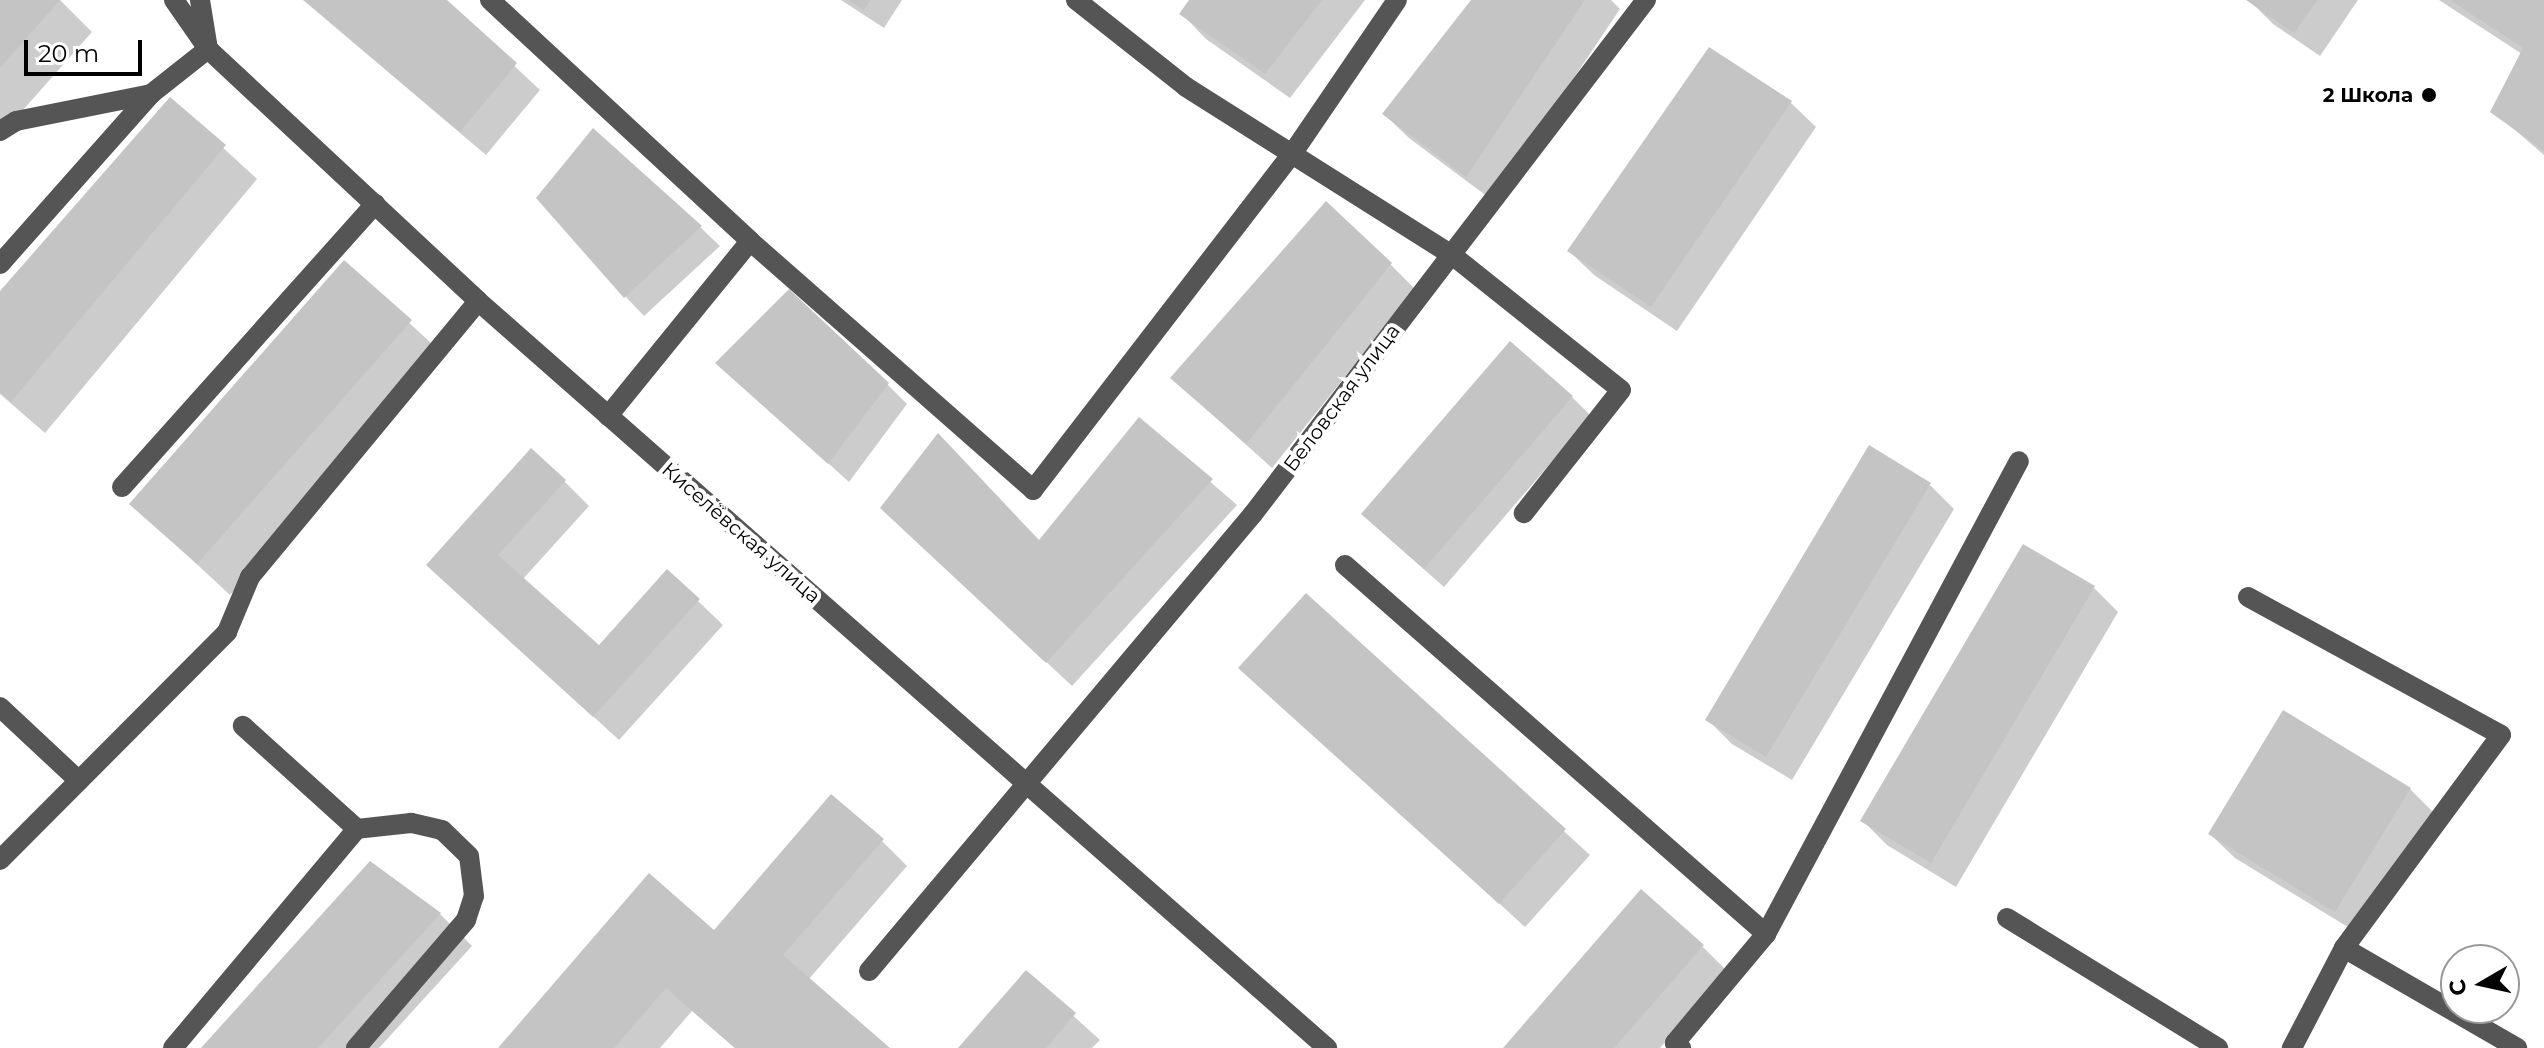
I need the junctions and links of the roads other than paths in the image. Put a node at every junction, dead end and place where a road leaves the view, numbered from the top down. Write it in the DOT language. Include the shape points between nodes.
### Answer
graph roads {
  1 [pos="174,0"];
  2 [pos="200,0"];
  3 [pos="490,0"];
  4 [pos="1076,0"];
  5 [pos="1397,0"];
  6 [pos="1646,0"];
  7 [pos="208,49"];
  8 [pos="151,94"];
  9 [pos="0,131"];
  10 [pos="1292,154"];
  11 [pos="375,204"];
  12 [pos="750,241"];
  13 [pos="1452,255"];
  14 [pos="0,264"];
  15 [pos="478,301"];
  16 [pos="608,416"];
  17 [pos="2019,461"];
  18 [pos="122,487"];
  19 [pos="1524,513"];
  20 [pos="1345,565"];
  21 [pos="2248,597"];
  22 [pos="0,707"];
  23 [pos="243,726"];
  24 [pos="79,781"];
  25 [pos="1025,784"];
  26 [pos="357,829"];
  27 [pos="0,860"];
  28 [pos="2007,918"];
  29 [pos="1766,934"];
  30 [pos="2344,948"];
  31 [pos="869,971"];
  32 [pos="173,1048"];
  33 [pos="356,1048"];
  34 [pos="1327,1048"];
  35 [pos="1681,1048"];
  36 [pos="2218,1048"];
  37 [pos="2292,1048"];
  38 [pos="2517,1048"];
  1 -- 7 [label="street, Киселёвская улица"];
  2 -- 7 [label="street"];
  3 -- 12 [label="street"];
  4 -- 10 [label="street" via="1186,87"];
  5 -- 10 [label="street"];
  6 -- 13 [label="street, Беловская улица"];
  7 -- 8 [label="street"];
  7 -- 11 [label="street, Киселёвская улица"];
  8 -- 9 [label="street" via="16,121"];
  8 -- 14 [label="street"];
  10 -- 12 [label="street" via="1033,490"];
  10 -- 13 [label="street"];
  11 -- 15 [label="street, Киселёвская улица"];
  11 -- 18 [label="street"];
  12 -- 16 [label="street"];
  13 -- 19 [label="street" via="1621,390"];
  13 -- 25 [label="street, Беловская улица" via="1253,514"];
  15 -- 16 [label="street, Киселёвская улица"];
  15 -- 24 [label="street" via="250,577 227,632"];
  16 -- 25 [label="street, Киселёвская улица"];
  17 -- 29 [label="street"];
  20 -- 29 [label="street"];
  21 -- 30 [label="street" via="2501,735"];
  22 -- 24 [label="street"];
  23 -- 26 [label="street"];
  24 -- 27 [label="street"];
  25 -- 31 [label="street, Беловская улица"];
  25 -- 34 [label="street, Киселёвская улица"];
  26 -- 32 [label="street"];
  26 -- 33 [label="street" via="411,823 442,830 469,856 474,896 466,920"];
  28 -- 36 [label="street"];
  29 -- 35 [label="street" via="1675,1043"];
  30 -- 37 [label="street"];
  30 -- 38 [label="street"];
}
